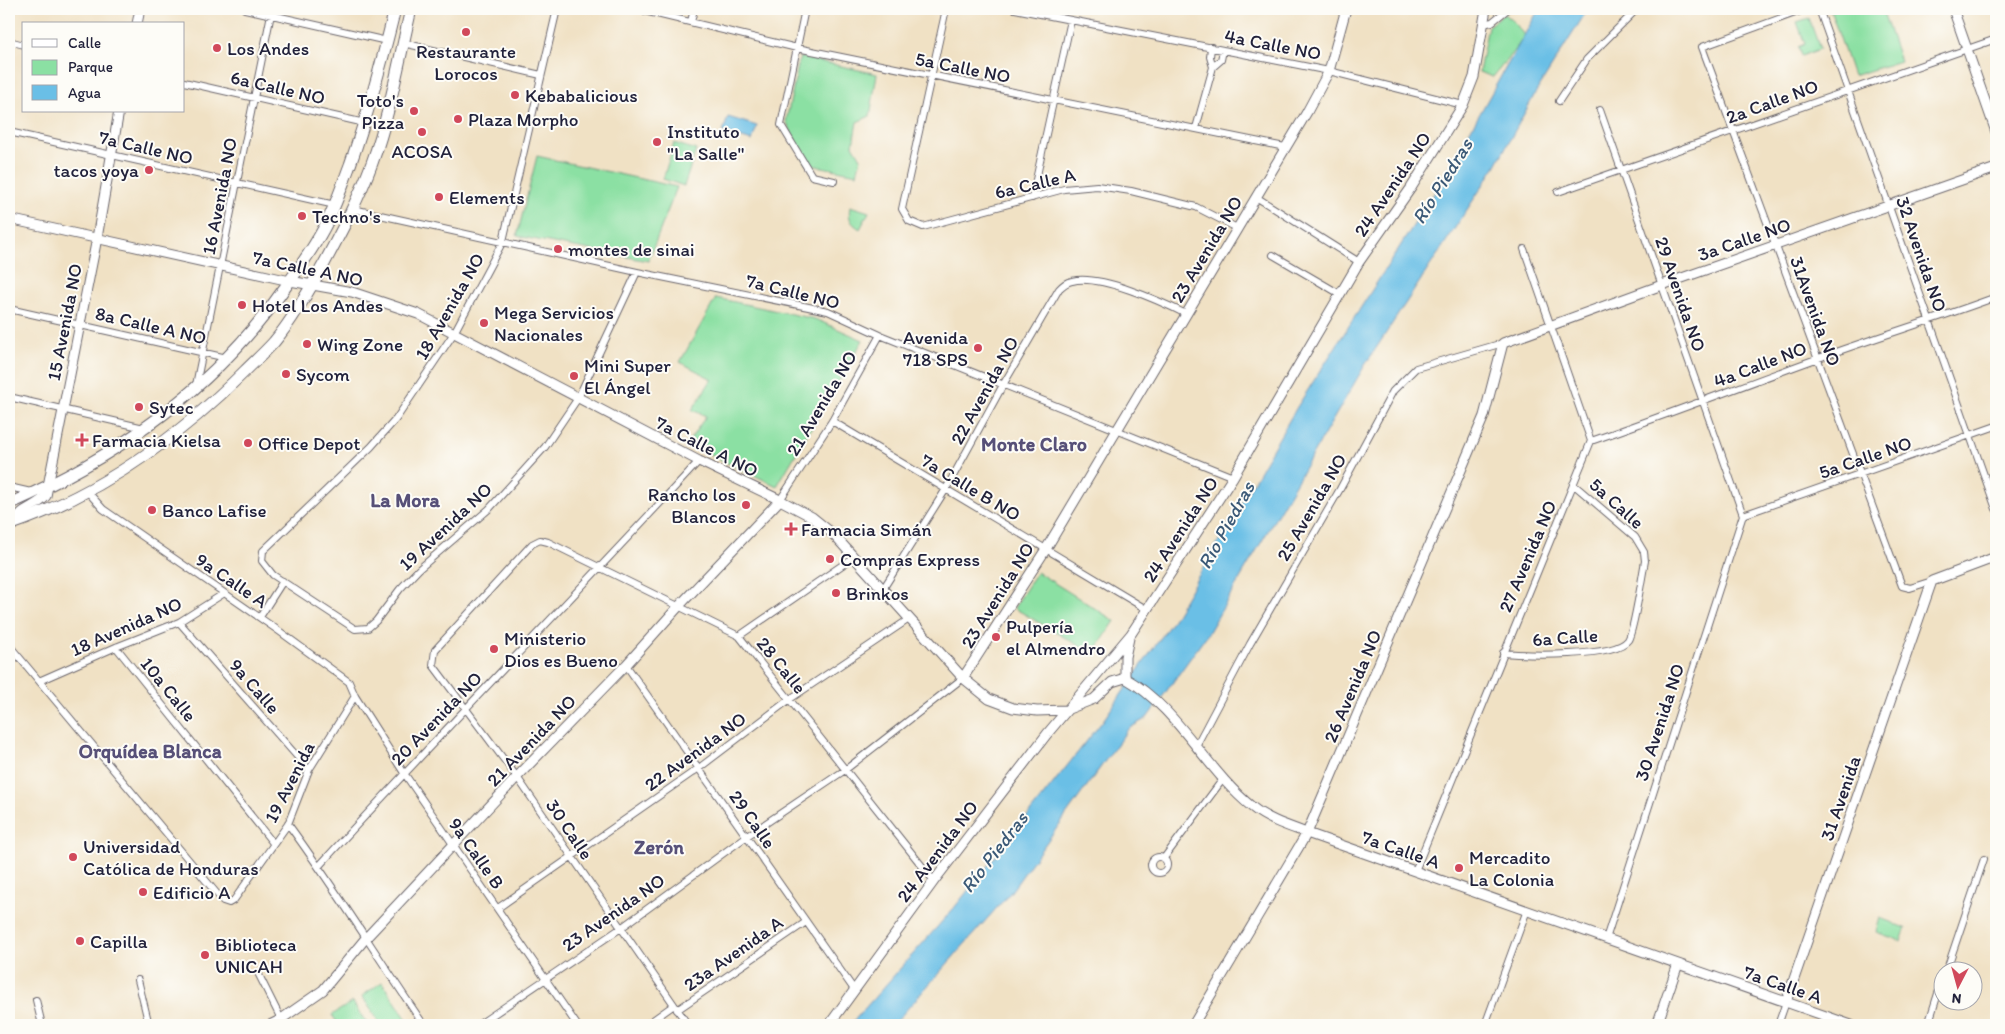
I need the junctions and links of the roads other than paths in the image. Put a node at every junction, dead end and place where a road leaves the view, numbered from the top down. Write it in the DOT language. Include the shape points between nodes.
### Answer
graph roads {
  1 [pos="140,9"];
  2 [pos="245,9"];
  3 [pos="395,9"];
  4 [pos="411,9"];
  5 [pos="557,9"];
  6 [pos="636,9"];
  7 [pos="694,9"];
  8 [pos="805,9"];
  9 [pos="946,9"];
  10 [pos="1016,9"];
  11 [pos="1346,9"];
  12 [pos="1486,9"];
  13 [pos="1508,9"];
  14 [pos="1637,9"];
  15 [pos="1806,9"];
  16 [pos="1819,9"];
  17 [pos="1953,9"];
  18 [pos="272,12"];
  19 [pos="1045,12"];
  20 [pos="1071,20"];
  21 [pos="137,22"];
  22 [pos="691,22"];
  23 [pos="1483,24"];
  24 [pos="1996,39"];
  25 [pos="9,41"];
  26 [pos="387,41"];
  27 [pos="403,43"];
  28 [pos="22,44"];
  29 [pos="797,48"];
  30 [pos="1211,48"];
  31 [pos="1967,49"];
  32 [pos="1223,50"];
  33 [pos="1213,67"];
  34 [pos="1329,70"];
  35 [pos="541,75"];
  36 [pos="931,76"];
  37 [pos="185,82"];
  38 [pos="1848,90"];
  39 [pos="254,98"];
  40 [pos="1053,101"];
  41 [pos="1560,101"];
  42 [pos="1463,105"];
  43 [pos="1600,110"];
  44 [pos="119,112"];
  45 [pos="365,123"];
  46 [pos="1196,128"];
  47 [pos="1733,131"];
  48 [pos="9,132"];
  49 [pos="1996,132"];
  50 [pos="1286,148"];
  51 [pos="110,154"];
  52 [pos="1996,168"];
  53 [pos="1621,170"];
  54 [pos="834,182"];
  55 [pos="237,183"];
  56 [pos="1558,192"];
  57 [pos="1256,197"];
  58 [pos="1032,198"];
  59 [pos="333,204"];
  60 [pos="1889,206"];
  61 [pos="353,209"];
  62 [pos="9,219"];
  63 [pos="1237,228"];
  64 [pos="97,238"];
  65 [pos="503,242"];
  66 [pos="1776,245"];
  67 [pos="1524,249"];
  68 [pos="1273,255"];
  69 [pos="1359,262"];
  70 [pos="220,266"];
  71 [pos="637,272"];
  72 [pos="290,281"];
  73 [pos="313,284"];
  74 [pos="1662,285"];
  75 [pos="1340,294"];
  76 [pos="1996,297"];
  77 [pos="9,308"];
  78 [pos="1186,314"];
  79 [pos="1930,321"];
  80 [pos="80,324"];
  81 [pos="1551,325"];
  82 [pos="454,332"];
  83 [pos="880,335"];
  84 [pos="1503,343"];
  85 [pos="203,352"];
  86 [pos="228,358"];
  87 [pos="1818,358"];
  88 [pos="1003,385"];
  89 [pos="195,389"];
  90 [pos="9,397"];
  91 [pos="578,398"];
  92 [pos="1703,402"];
  93 [pos="63,410"];
  94 [pos="832,421"];
  95 [pos="1996,426"];
  96 [pos="146,429"];
  97 [pos="1116,432"];
  98 [pos="1970,436"];
  99 [pos="1591,441"];
  100 [pos="699,461"];
  101 [pos="1861,475"];
  102 [pos="1233,477"];
  103 [pos="1573,484"];
  104 [pos="9,487"];
  105 [pos="47,487"];
  106 [pos="946,489"];
  107 [pos="87,491"];
  108 [pos="34,493"];
  109 [pos="780,500"];
  110 [pos="9,504"];
  111 [pos="1996,509"];
  112 [pos="1743,515"];
  113 [pos="12,524"];
  114 [pos="1046,549"];
  115 [pos="854,557"];
  116 [pos="1996,557"];
  117 [pos="601,568"];
  118 [pos="283,581"];
  119 [pos="1932,581"];
  120 [pos="883,589"];
  121 [pos="223,594"];
  122 [pos="679,606"];
  123 [pos="1146,609"];
  124 [pos="260,617"];
  125 [pos="909,618"];
  126 [pos="179,622"];
  127 [pos="1131,634"];
  128 [pos="739,636"];
  129 [pos="1628,640"];
  130 [pos="9,645"];
  131 [pos="116,647"];
  132 [pos="435,650"];
  133 [pos="1503,653"];
  134 [pos="626,665"];
  135 [pos="963,678"];
  136 [pos="1127,678"];
  137 [pos="40,681"];
  138 [pos="355,696"];
  139 [pos="790,699"];
  140 [pos="465,709"];
  141 [pos="1066,710"];
  142 [pos="1196,746"];
  143 [pos="699,768"];
  144 [pos="309,770"];
  145 [pos="845,770"];
  146 [pos="404,773"];
  147 [pos="517,777"];
  148 [pos="1224,779"];
  149 [pos="288,824"];
  150 [pos="1307,833"];
  151 [pos="747,836"];
  152 [pos="273,844"];
  153 [pos="454,846"];
  154 [pos="571,857"];
  155 [pos="1164,858"];
  156 [pos="1984,858"];
  157 [pos="319,866"];
  158 [pos="1415,871"];
  159 [pos="934,881"];
  160 [pos="498,908"];
  161 [pos="1527,910"];
  162 [pos="806,922"];
  163 [pos="621,928"];
  164 [pos="365,939"];
  165 [pos="1606,939"];
  166 [pos="1949,962"];
  167 [pos="1678,964"];
  168 [pos="258,973"];
  169 [pos="544,979"];
  170 [pos="138,980"];
  171 [pos="855,991"];
  172 [pos="36,1000"];
  173 [pos="1786,1002"];
  174 [pos="676,1008"];
  175 [pos="1932,1012"];
  176 [pos="282,1023"];
  177 [pos="42,1025"];
  178 [pos="149,1025"];
  179 [pos="270,1025"];
  180 [pos="424,1025"];
  181 [pos="478,1025"];
  182 [pos="577,1025"];
  183 [pos="646,1025"];
  184 [pos="688,1025"];
  185 [pos="829,1025"];
  186 [pos="1193,1025"];
  187 [pos="1485,1025"];
  188 [pos="1657,1025"];
  189 [pos="1778,1025"];
  190 [pos="1851,1025"];
  191 [pos="1928,1025"];
  1 -- 21 [label="street"];
  2 -- 18 [label="street"];
  3 -- 26 [label="highway"];
  4 -- 27 [label="highway"];
  5 -- 35 [label="street, 18 Avenida NO"];
  6 -- 22 [label="street, 5a Calle NO"];
  7 -- 22 [label="street"];
  8 -- 29 [label="street"];
  9 -- 36 [label="street"];
  10 -- 19 [label="street, 4a Calle NO"];
  11 -- 34 [label="street, 23 Avenida NO"];
  12 -- 23 [label="street, 24 Avenida NO"];
  13 -- 23 [label="street" via="1492,22"];
  14 -- 41 [label="street" via="1587,59"];
  15 -- 47 [label="street, 31Avenida NO" via="1702,47"];
  16 -- 38 [label="street, 32 Avenida NO"];
  17 -- 31 [label="street"];
  18 -- 26 [label="street"];
  18 -- 39 [label="street, 16 Avenida NO"];
  19 -- 20 [label="street, 4a Calle NO"];
  20 -- 30 [label="street, 4a Calle NO"];
  20 -- 40 [label="street"];
  22 -- 29 [label="street, 5a Calle NO"];
  23 -- 42 [label="street, 24 Avenida NO" via="1474,77"];
  24 -- 31 [label="street, 2a Calle NO"];
  25 -- 28 [label="street"];
  26 -- 45 [label="highway"];
  27 -- 35 [label="street"];
  27 -- 61 [label="highway" via="373,162"];
  29 -- 36 [label="street, 5a Calle NO"];
  29 -- 54 [label="street" via="781,125 812,176"];
  30 -- 32 [label="street, 4a Calle NO"];
  30 -- 33 [label="street"];
  31 -- 38 [label="street, 2a Calle NO"];
  31 -- 49 [label="street"];
  32 -- 33 [label="street" via="1221,60"];
  32 -- 34 [label="street, 4a Calle NO"];
  33 -- 46 [label="street"];
  34 -- 42 [label="street, 4a Calle NO"];
  34 -- 50 [label="street, 23 Avenida NO"];
  35 -- 65 [label="street, 18 Avenida NO"];
  36 -- 40 [label="street, 5a Calle NO"];
  36 -- 58 [label="street, 6a Calle A" via="902,210 909,221 923,227"];
  37 -- 39 [label="street, 6a Calle NO"];
  38 -- 47 [label="street, 2a Calle NO"];
  38 -- 60 [label="street, 32 Avenida NO"];
  39 -- 45 [label="street, 6a Calle NO"];
  39 -- 55 [label="street, 16 Avenida NO"];
  40 -- 46 [label="street, 5a Calle NO"];
  40 -- 58 [label="street"];
  42 -- 69 [label="street, 24 Avenida NO"];
  43 -- 53 [label="street, 29 Avenida NO"];
  44 -- 51 [label="street, 15 Avenida NO"];
  45 -- 59 [label="highway"];
  46 -- 50 [label="street, 5a Calle NO"];
  47 -- 53 [label="street, 2a Calle NO"];
  47 -- 66 [label="street, 31Avenida NO"];
  48 -- 51 [label="street, 7a Calle NO"];
  50 -- 57 [label="street, 23 Avenida NO"];
  51 -- 55 [label="street, 7a Calle NO"];
  51 -- 64 [label="street, 15 Avenida NO"];
  52 -- 60 [label="street, 3a Calle NO"];
  53 -- 56 [label="street, 2a Calle NO"];
  53 -- 74 [label="street, 29 Avenida NO"];
  55 -- 59 [label="street, 7a Calle NO"];
  55 -- 70 [label="street, 16 Avenida NO"];
  57 -- 63 [label="street, 23 Avenida NO"];
  57 -- 69 [label="street"];
  58 -- 63 [label="street, 6a Calle A" via="1064,189 1097,186 1196,207"];
  59 -- 72 [label="highway" via="310,253"];
  60 -- 66 [label="street, 3a Calle NO"];
  60 -- 79 [label="street, 32 Avenida NO"];
  61 -- 65 [label="street, 7a Calle NO"];
  61 -- 73 [label="highway"];
  62 -- 64 [label="street, 7a Calle A NO"];
  63 -- 78 [label="street, 23 Avenida NO"];
  64 -- 70 [label="street, 7a Calle A NO"];
  64 -- 80 [label="street, 15 Avenida NO"];
  65 -- 71 [label="street, 7a Calle NO"];
  65 -- 82 [label="street, 18 Avenida NO"];
  66 -- 74 [label="street, 3a Calle NO"];
  66 -- 87 [label="street, 31Avenida NO"];
  67 -- 81 [label="street"];
  68 -- 75 [label="street"];
  69 -- 75 [label="street, 24 Avenida NO"];
  70 -- 72 [label="street, 7a Calle A NO"];
  70 -- 85 [label="street, 16 Avenida NO"];
  71 -- 83 [label="street, 7a Calle NO" via="828,311"];
  71 -- 91 [label="street, 19 Avenida NO"];
  72 -- 73 [label="street, 7a Calle A NO"];
  72 -- 86 [label="highway" via="270,310"];
  73 -- 82 [label="street, 7a Calle A NO" via="386,303"];
  73 -- 107 [label="highway" via="273,343 226,390 173,436"];
  74 -- 81 [label="street, 3a Calle NO"];
  74 -- 92 [label="street, 29 Avenida NO"];
  75 -- 102 [label="street, 24 Avenida NO"];
  76 -- 79 [label="street, 4a Calle NO"];
  77 -- 80 [label="street, 8a Calle A NO"];
  78 -- 88 [label="street, 22 Avenida NO" via="1152,298 1108,284 1082,280 1065,283"];
  78 -- 97 [label="street, 23 Avenida NO"];
  79 -- 87 [label="street, 4a Calle NO"];
  79 -- 98 [label="street, 32 Avenida NO"];
  80 -- 85 [label="street, 8a Calle A NO"];
  80 -- 93 [label="street, 15 Avenida NO"];
  81 -- 84 [label="street, 3a Calle NO"];
  81 -- 99 [label="street"];
  82 -- 91 [label="street, 7a Calle A NO"];
  82 -- 118 [label="street, 18 Avenida NO" via="396,419 372,447 263,551 262,561 273,575"];
  83 -- 88 [label="street, 7a Calle NO"];
  83 -- 94 [label="street, 21 Avenida NO"];
  84 -- 142 [label="street, 25 Avenida NO" via="1416,368 1393,391"];
  84 -- 150 [label="street, 26 Avenida NO" via="1484,416"];
  85 -- 86 [label="street, 8a Calle A NO"];
  85 -- 89 [label="street, 16 Avenida NO"];
  86 -- 89 [label="highway"];
  87 -- 92 [label="street, 4a Calle NO"];
  87 -- 101 [label="street, 31Avenida NO"];
  88 -- 97 [label="street, 7a Calle NO"];
  88 -- 106 [label="street, 22 Avenida NO"];
  89 -- 96 [label="highway"];
  90 -- 93 [label="street"];
  91 -- 100 [label="street, 7a Calle A NO"];
  91 -- 118 [label="street, 19 Avenida NO" via="545,447 490,509 419,569 368,628 354,629"];
  92 -- 99 [label="street, 4a Calle NO"];
  92 -- 112 [label="street, 29 Avenida NO"];
  93 -- 96 [label="street"];
  93 -- 105 [label="street, 15 Avenida NO"];
  94 -- 106 [label="street, 7a Calle B NO"];
  94 -- 109 [label="street, 21 Avenida NO"];
  95 -- 98 [label="street, 5a Calle NO"];
  96 -- 105 [label="highway" via="105,456"];
  97 -- 102 [label="street, 7a Calle NO"];
  97 -- 114 [label="street, 23 Avenida NO"];
  98 -- 101 [label="street, 5a Calle NO"];
  98 -- 111 [label="street, 32 Avenida NO"];
  99 -- 103 [label="street, 27 Avenida NO"];
  100 -- 109 [label="street, 7a Calle A NO"];
  100 -- 117 [label="street, 20 Avenida NO"];
  101 -- 112 [label="street, 5a Calle NO"];
  101 -- 119 [label="street, 31Avenida NO" via="1902,586 1910,588"];
  102 -- 123 [label="street, 24 Avenida NO"];
  103 -- 129 [label="street, 5a Calle" via="1640,544 1645,561"];
  103 -- 133 [label="street, 27 Avenida NO"];
  104 -- 108 [label="street"];
  105 -- 108 [label="highway"];
  105 -- 113 [label="street, 15 Avenida NO" via="46,496 40,503 21,512"];
  106 -- 114 [label="street, 7a Calle B NO"];
  106 -- 120 [label="street, 22 Avenida NO"];
  107 -- 113 [label="highway"];
  107 -- 121 [label="street, 9a Calle A" via="103,509"];
  108 -- 110 [label="highway"];
  109 -- 115 [label="street, 7a Calle A NO" via="812,517"];
  109 -- 122 [label="street, 21 Avenida NO"];
  112 -- 165 [label="street, 30 Avenida NO"];
  114 -- 123 [label="street, 7a Calle B NO"];
  114 -- 135 [label="street, 23 Avenida NO"];
  115 -- 120 [label="street, 7a Calle A NO"];
  115 -- 128 [label="street"];
  116 -- 119 [label="street"];
  117 -- 122 [label="street, 28 Calle"];
  117 -- 132 [label="street, 28 Calle" via="540,540 532,544"];
  117 -- 140 [label="street, 20 Avenida NO"];
  118 -- 124 [label="street"];
  119 -- 173 [label="street, 31 Avenida"];
  120 -- 125 [label="street, 7a Calle A NO"];
  121 -- 124 [label="street, 9a Calle A"];
  121 -- 126 [label="street, 18 Avenida NO"];
  122 -- 128 [label="street, 28 Calle"];
  122 -- 134 [label="street, 21 Avenida NO"];
  123 -- 127 [label="street, 24 Avenida NO"];
  124 -- 138 [label="street, 9a Calle A" via="349,682"];
  125 -- 135 [label="street, 7a Calle A NO"];
  125 -- 139 [label="street, 22 Avenida NO"];
  126 -- 131 [label="street, 18 Avenida NO"];
  126 -- 144 [label="street, 9a Calle"];
  127 -- 136 [label="street" via="1125,657"];
  127 -- 141 [label="street, 24 Avenida NO"];
  128 -- 139 [label="street, 28 Calle"];
  129 -- 133 [label="street, 6a Calle" via="1619,647 1606,650 1547,656"];
  130 -- 137 [label="street"];
  131 -- 137 [label="street, 18 Avenida NO"];
  131 -- 152 [label="street, 10a Calle"];
  132 -- 140 [label="street, 30 Calle" via="433,666"];
  133 -- 158 [label="street, 27 Avenida NO"];
  134 -- 143 [label="street, 29 Calle"];
  134 -- 147 [label="street, 21 Avenida NO"];
  135 -- 141 [label="street, 7a Calle A NO" via="989,699 1013,708"];
  135 -- 145 [label="street, 23 Avenida NO"];
  136 -- 141 [label="street, 7a Calle A NO" via="1112,682 1094,699"];
  136 -- 142 [label="street, 7a Calle A" via="1160,705"];
  137 -- 152 [label="street, 19 Avenida" via="223,901 229,903 234,900"];
  138 -- 144 [label="street, 19 Avenida"];
  138 -- 146 [label="street, 9a Calle B"];
  139 -- 143 [label="street, 22 Avenida NO"];
  139 -- 145 [label="street, 28 Calle"];
  140 -- 146 [label="street, 20 Avenida NO"];
  140 -- 147 [label="street, 30 Calle"];
  141 -- 159 [label="street, 24 Avenida NO"];
  142 -- 148 [label="street, 7a Calle A"];
  143 -- 151 [label="street, 29 Calle"];
  143 -- 154 [label="street, 22 Avenida NO"];
  144 -- 149 [label="street, 19 Avenida"];
  145 -- 151 [label="street, 23 Avenida NO"];
  145 -- 159 [label="street, 28 Calle"];
  146 -- 153 [label="street, 9a Calle B"];
  146 -- 157 [label="street, 20 Avenida NO"];
  147 -- 153 [label="street, 21 Avenida NO"];
  147 -- 154 [label="street, 30 Calle"];
  148 -- 150 [label="street, 7a Calle A" via="1267,817"];
  148 -- 155 [label="street"];
  149 -- 152 [label="street, 19 Avenida"];
  149 -- 157 [label="street"];
  150 -- 158 [label="street, 7a Calle A"];
  150 -- 186 [label="street, 26 Avenida NO"];
  151 -- 162 [label="street, 29 Calle"];
  151 -- 163 [label="street, 23 Avenida NO"];
  153 -- 160 [label="street, 9a Calle B"];
  153 -- 164 [label="street, 21 Avenida NO"];
  154 -- 160 [label="street, 22 Avenida NO"];
  154 -- 163 [label="street, 30 Calle"];
  156 -- 166 [label="street"];
  157 -- 164 [label="street"];
  158 -- 161 [label="street, 7a Calle A"];
  159 -- 171 [label="street, 24 Avenida NO"];
  160 -- 169 [label="street, 9a Calle B"];
  161 -- 165 [label="street, 7a Calle A"];
  161 -- 187 [label="street"];
  162 -- 171 [label="street, 29 Calle"];
  162 -- 174 [label="street, 23a Avenida A"];
  163 -- 169 [label="street, 23 Avenida NO"];
  163 -- 174 [label="street, 30 Calle"];
  164 -- 176 [label="street, 21 Avenida NO" via="323,990"];
  164 -- 180 [label="street"];
  165 -- 167 [label="street, 7a Calle A"];
  167 -- 173 [label="street, 7a Calle A"];
  167 -- 188 [label="street"];
  168 -- 176 [label="street"];
  169 -- 181 [label="street, 23 Avenida NO"];
  169 -- 182 [label="street, 9a Calle B"];
  170 -- 178 [label="street"];
  171 -- 185 [label="street, 24 Avenida NO"];
  172 -- 177 [label="street"];
  173 -- 189 [label="street, 31 Avenida"];
  173 -- 190 [label="street, 7a Calle A"];
  174 -- 183 [label="street, 23a Avenida A"];
  174 -- 184 [label="street, 30 Calle"];
  175 -- 191 [label="street"];
  176 -- 179 [label="street, 21 Avenida NO"];
}
